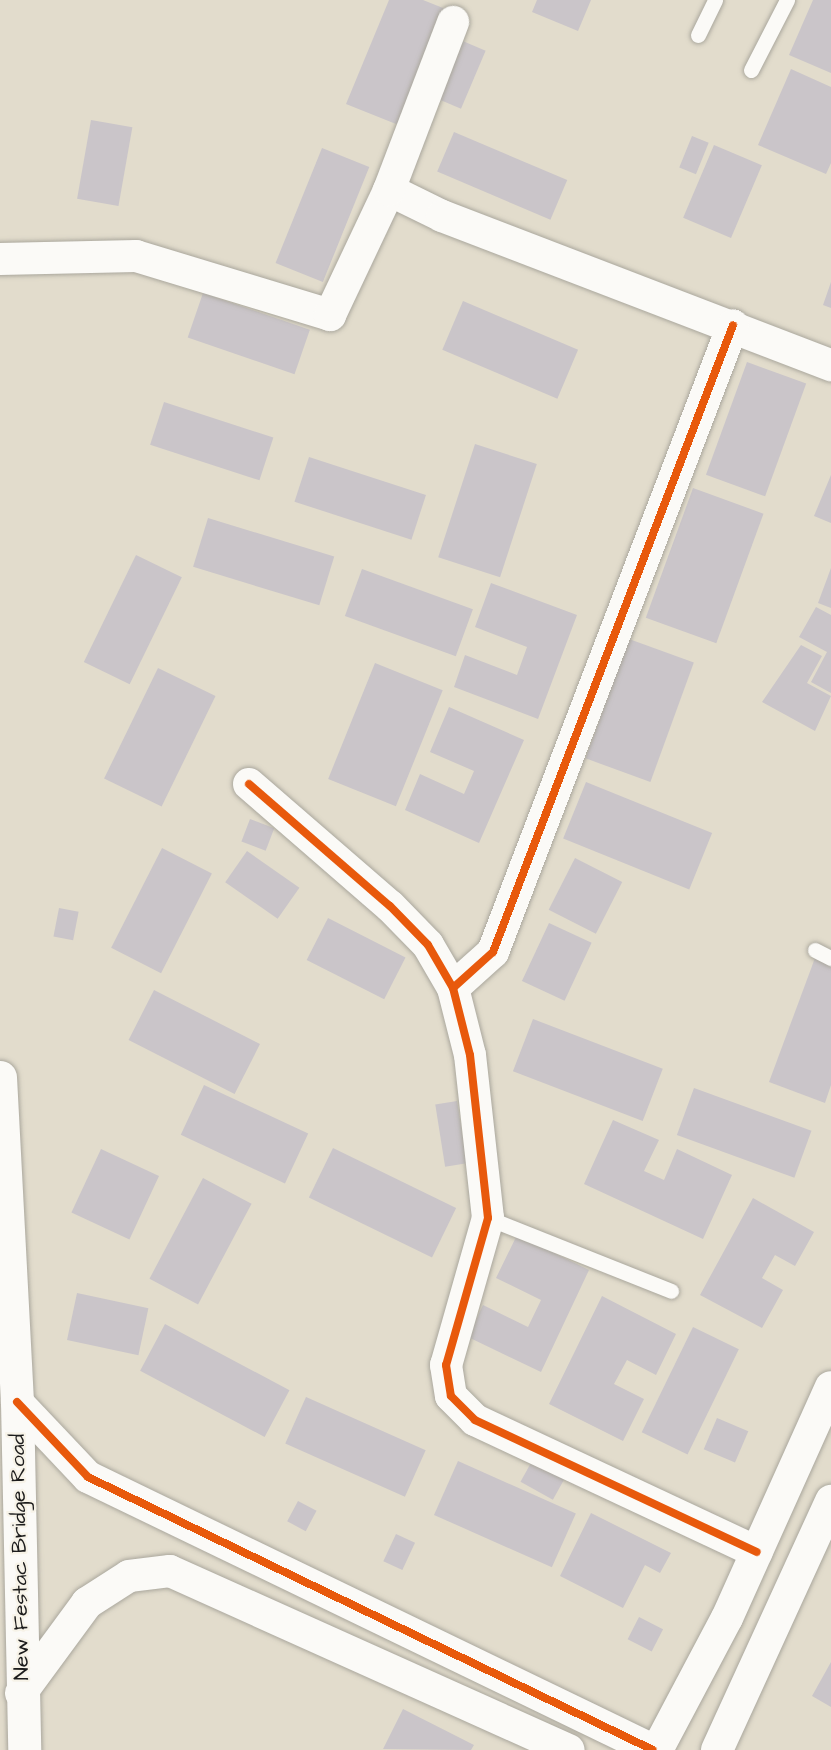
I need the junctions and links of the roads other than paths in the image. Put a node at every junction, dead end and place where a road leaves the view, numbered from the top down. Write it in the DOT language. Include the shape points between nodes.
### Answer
graph roads {
  1 [pos="715,0"];
  2 [pos="787,0"];
  3 [pos="453,22"];
  4 [pos="698,35"];
  5 [pos="751,70"];
  6 [pos="389,190"];
  7 [pos="0,259"];
  8 [pos="733,325"];
  9 [pos="831,365"];
  10 [pos="249,784"];
  11 [pos="815,950"];
  12 [pos="831,958"];
  13 [pos="453,988"];
  14 [pos="0,1077"];
  15 [pos="488,1218"];
  16 [pos="671,1291"];
  17 [pos="831,1387"];
  18 [pos="17,1402"];
  19 [pos="831,1501"];
  20 [pos="757,1552"];
  21 [pos="21,1693"];
  22 [pos="24,1750"];
  23 [pos="568,1750"];
  24 [pos="655,1750"];
  25 [pos="717,1750"];
  1 -- 4 [label="lane"];
  2 -- 5 [label="lane"];
  3 -- 6 [label="street"];
  6 -- 7 [label="street" via="330,315 136,256"];
  6 -- 8 [label="street" via="442,216"];
  8 -- 9 [label="street"];
  8 -- 13 [label="street" via="493,952"];
  10 -- 13 [label="street" via="405,921 428,945"];
  11 -- 12 [label="lane"];
  13 -- 15 [label="street" via="470,1055"];
  14 -- 18 [label="main road, New Festac Bridge Road"];
  15 -- 16 [label="lane"];
  15 -- 20 [label="street" via="446,1365 450,1396 475,1420"];
  17 -- 20 [label="street"];
  18 -- 21 [label="main road, New Festac Bridge Road"];
  18 -- 24 [label="street" via="88,1477"];
  19 -- 25 [label="street"];
  20 -- 24 [label="street"];
  21 -- 22 [label="main road, New Festac Bridge Road"];
  21 -- 23 [label="street" via="87,1603 129,1576 170,1571"];
}
